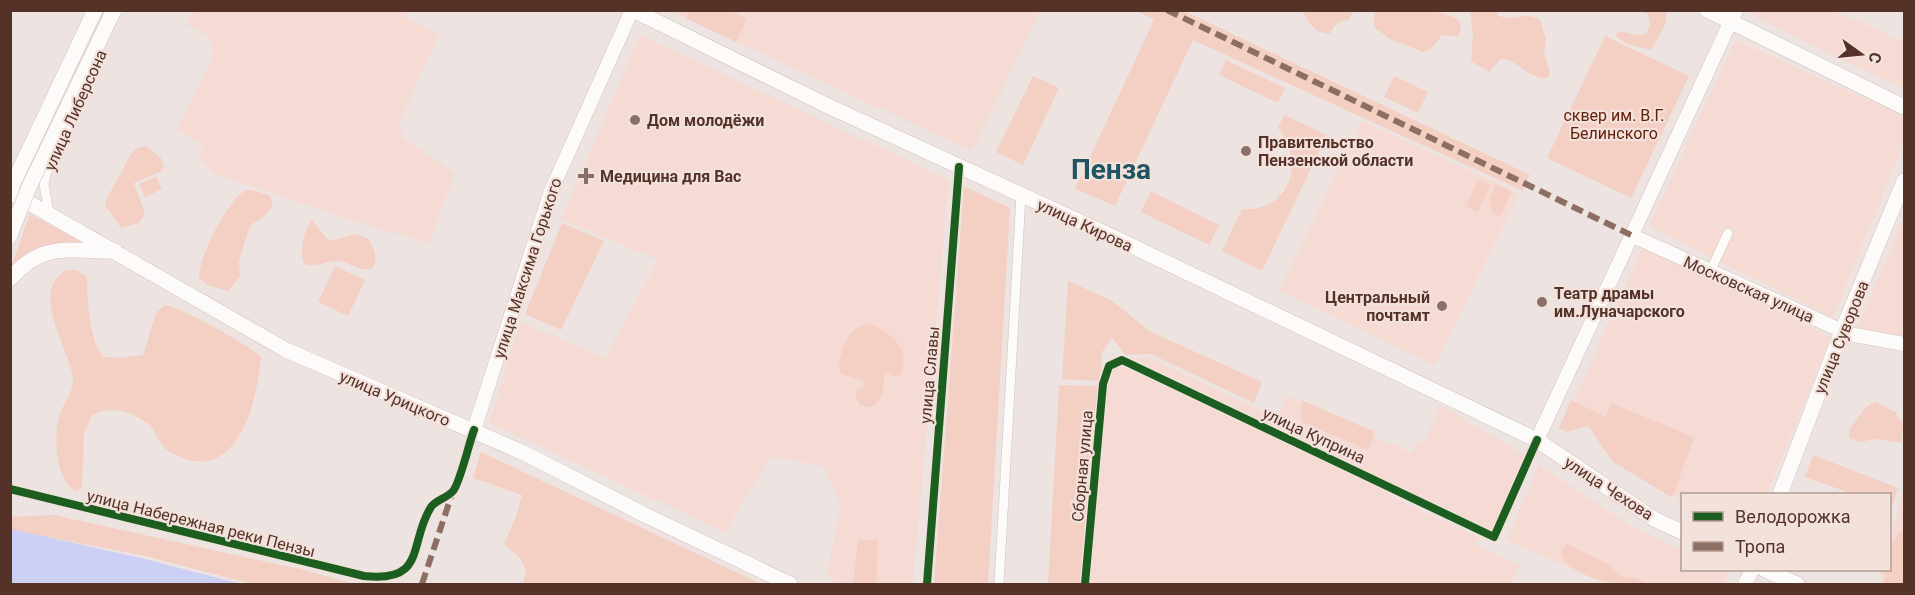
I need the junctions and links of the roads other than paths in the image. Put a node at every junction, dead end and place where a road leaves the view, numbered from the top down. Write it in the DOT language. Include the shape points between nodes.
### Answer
graph roads {
  1 [pos="94,10"];
  2 [pos="114,10"];
  3 [pos="120,10"];
  4 [pos="633,10"];
  5 [pos="1707,10"];
  6 [pos="1733,16"];
  7 [pos="1905,107"];
  8 [pos="959,167"];
  9 [pos="1905,181"];
  10 [pos="11,193"];
  11 [pos="1021,195"];
  12 [pos="49,213"];
  13 [pos="1728,233"];
  14 [pos="10,235"];
  15 [pos="1631,235"];
  16 [pos="115,251"];
  17 [pos="1710,272"];
  18 [pos="10,279"];
  19 [pos="1842,331"];
  20 [pos="1905,344"];
  21 [pos="1122,360"];
  22 [pos="474,430"];
  23 [pos="1537,441"];
  24 [pos="10,489"];
  25 [pos="1781,493"];
  26 [pos="1681,531"];
  27 [pos="1752,571"];
  28 [pos="1768,571"];
  29 [pos="790,585"];
  30 [pos="927,585"];
  31 [pos="999,585"];
  32 [pos="1085,585"];
  33 [pos="1745,585"];
  34 [pos="1797,585"];
  1 -- 10 [label="main road"];
  2 -- 14 [label="main road, bridge"];
  3 -- 12 [label="street, улица Либерсона" via="46,174"];
  4 -- 8 [label="main road, улица Кирова"];
  4 -- 22 [label="main road, улица Максима Горького" via="551,191"];
  5 -- 6 [label="main road"];
  6 -- 7 [label="main road"];
  6 -- 15 [label="main road"];
  8 -- 11 [label="main road, улица Кирова"];
  8 -- 30 [label="street, улица Славы"];
  9 -- 19 [label="main road, улица Суворова"];
  10 -- 12 [label="main road, улица Урицкого"];
  11 -- 23 [label="main road, улица Кирова"];
  11 -- 31 [label="street"];
  12 -- 16 [label="main road, улица Урицкого"];
  13 -- 17 [label="street"];
  15 -- 17 [label="main road, Московская улица"];
  15 -- 23 [label="main road"];
  16 -- 18 [label="main road" via="67,248 42,254 23,264"];
  16 -- 22 [label="main road, улица Урицкого" via="286,350"];
  17 -- 19 [label="main road, Московская улица"];
  19 -- 20 [label="main road, Московская улица"];
  19 -- 25 [label="main road, улица Суворова"];
  21 -- 23 [label="street, улица Куприна" via="1494,537"];
  21 -- 32 [label="street, Сборная улица" via="1109,366 1102,384"];
  22 -- 24 [label="street, улица Набережная реки Пензы" via="453,491 432,506 412,559 401,572 386,579 146,525"];
  22 -- 29 [label="main road, улица Урицкого"];
  23 -- 26 [label="main road, улица Чехова" via="1655,519"];
  27 -- 33 [label="main road"];
  28 -- 34 [label="main road"];
}
